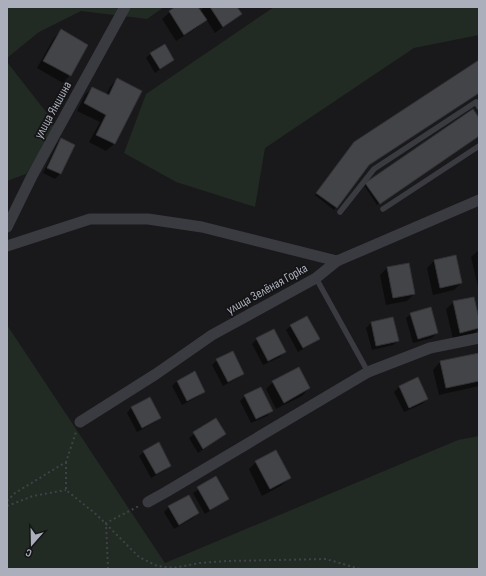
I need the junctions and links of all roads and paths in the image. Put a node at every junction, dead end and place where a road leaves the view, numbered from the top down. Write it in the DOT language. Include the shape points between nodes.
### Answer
graph roads {
  1 [pos="125,7"];
  2 [pos="479,107"];
  3 [pos="479,146"];
  4 [pos="479,200"];
  5 [pos="383,209"];
  6 [pos="340,212"];
  7 [pos="7,227"];
  8 [pos="7,246"];
  9 [pos="337,261"];
  10 [pos="316,278"];
  11 [pos="479,338"];
  12 [pos="368,372"];
  13 [pos="80,422"];
  14 [pos="66,462"];
  15 [pos="66,490"];
  16 [pos="7,501"];
  17 [pos="148,502"];
  18 [pos="7,506"];
  19 [pos="106,523"];
  20 [pos="108,569"];
  21 [pos="360,569"];
  1 -- 7 [label="street, улица Яншина" via="32,176"];
  2 -- 6 [label="lane" via="476,102 374,169"];
  3 -- 5 [label="lane"];
  4 -- 9 [label="street, улица Зелёная Горка"];
  8 -- 9 [label="street" via="90,220 148,219 202,227"];
  9 -- 10 [label="street, улица Зелёная Горка"];
  10 -- 12 [label="lane"];
  10 -- 13 [label="street, улица Зелёная Горка" via="212,335"];
  11 -- 12 [label="street" via="430,348"];
  12 -- 17 [label="street"];
  13 -- 14 [label="path"];
  14 -- 15 [label="path"];
  14 -- 16 [label="path" via="15,493"];
  15 -- 18 [label="path" via="33,496"];
  15 -- 19 [label="path"];
  17 -- 19 [label="path"];
  19 -- 20 [label="path"];
  19 -- 21 [label="path" via="139,557 157,566 173,568 227,561 326,559"];
}
